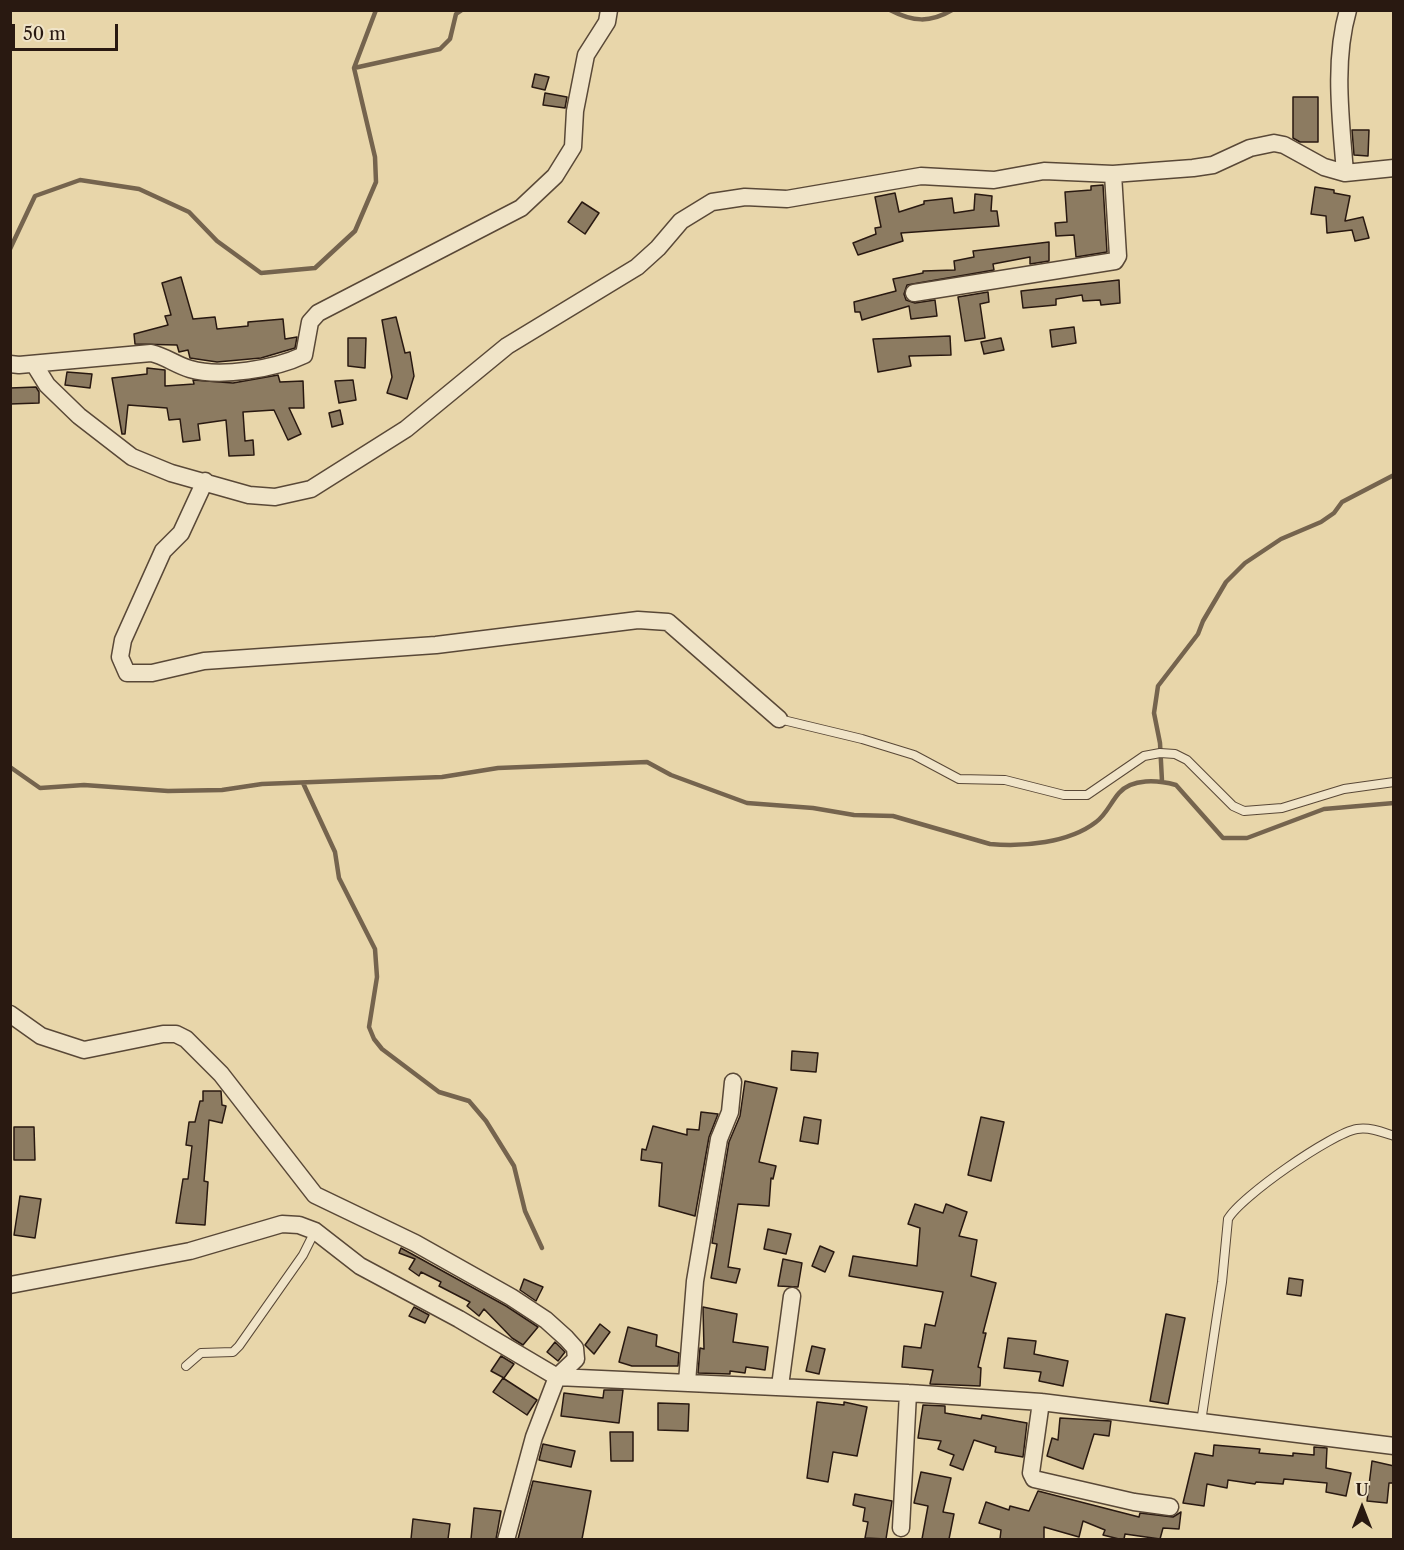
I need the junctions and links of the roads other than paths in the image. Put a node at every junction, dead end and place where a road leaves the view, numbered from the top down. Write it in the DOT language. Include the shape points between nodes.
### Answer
graph roads {
  1 [pos="609,10"];
  2 [pos="1348,10"];
  3 [pos="1394,168"];
  4 [pos="1345,173"];
  5 [pos="1113,174"];
  6 [pos="914,293"];
  7 [pos="10,364"];
  8 [pos="34,364"];
  9 [pos="205,481"];
  10 [pos="778,719"];
  11 [pos="1394,782"];
  12 [pos="10,1014"];
  13 [pos="733,1082"];
  14 [pos="1394,1136"];
  15 [pos="315,1231"];
  16 [pos="10,1285"];
  17 [pos="792,1296"];
  18 [pos="186,1366"];
  19 [pos="557,1377"];
  20 [pos="687,1382"];
  21 [pos="780,1386"];
  22 [pos="909,1393"];
  23 [pos="1041,1402"];
  24 [pos="1201,1423"];
  25 [pos="1394,1446"];
  26 [pos="1170,1507"];
  27 [pos="901,1528"];
  28 [pos="506,1539"];
  1 -- 8 [label="street" via="607,22 586,55 575,111 573,147 555,176 521,208 318,313 310,322 304,355 264,367 218,373 186,368 151,352"];
  2 -- 4 [label="street" via="1342,32 1340,102"];
  3 -- 4 [label="street"];
  4 -- 5 [label="street" via="1274,143 1250,148 1213,165"];
  5 -- 6 [label="street" via="1118,256 1115,261"];
  5 -- 9 [label="street" via="1044,171 994,180 921,176 788,199 745,196 711,202 681,221 637,267 507,346 406,429 311,489 275,497 249,495"];
  7 -- 8 [label="street"];
  8 -- 9 [label="street" via="48,385 79,416 132,457 171,473"];
  9 -- 10 [label="street" via="182,533 163,551 123,640 120,657 127,673 152,673 204,662 436,645 638,620 668,622"];
  10 -- 11 [label="lane" via="914,755 959,779 1005,780 1064,795 1087,795 1144,756 1160,753 1187,760 1233,806 1244,811 1282,808 1344,789"];
  12 -- 19 [label="street" via="41,1036 84,1050 163,1034 186,1039 221,1074 315,1195 415,1243 511,1297 566,1338 575,1348 576,1359"];
  13 -- 20 [label="street" via="730,1112 719,1139 695,1281"];
  14 -- 24 [label="lane" via="1356,1129 1337,1136 1266,1183 1232,1212"];
  15 -- 16 [label="street" via="282,1224 190,1251"];
  15 -- 18 [label="lane" via="303,1255 240,1346 233,1352 201,1353"];
  15 -- 19 [label="street" via="360,1266"];
  17 -- 21 [label="street"];
  19 -- 20 [label="street"];
  19 -- 28 [label="street" via="534,1437"];
  20 -- 21 [label="street"];
  21 -- 22 [label="street"];
  22 -- 23 [label="street"];
  22 -- 27 [label="street"];
  23 -- 24 [label="street"];
  23 -- 26 [label="street" via="1031,1473 1034,1479"];
  24 -- 25 [label="street"];
}
